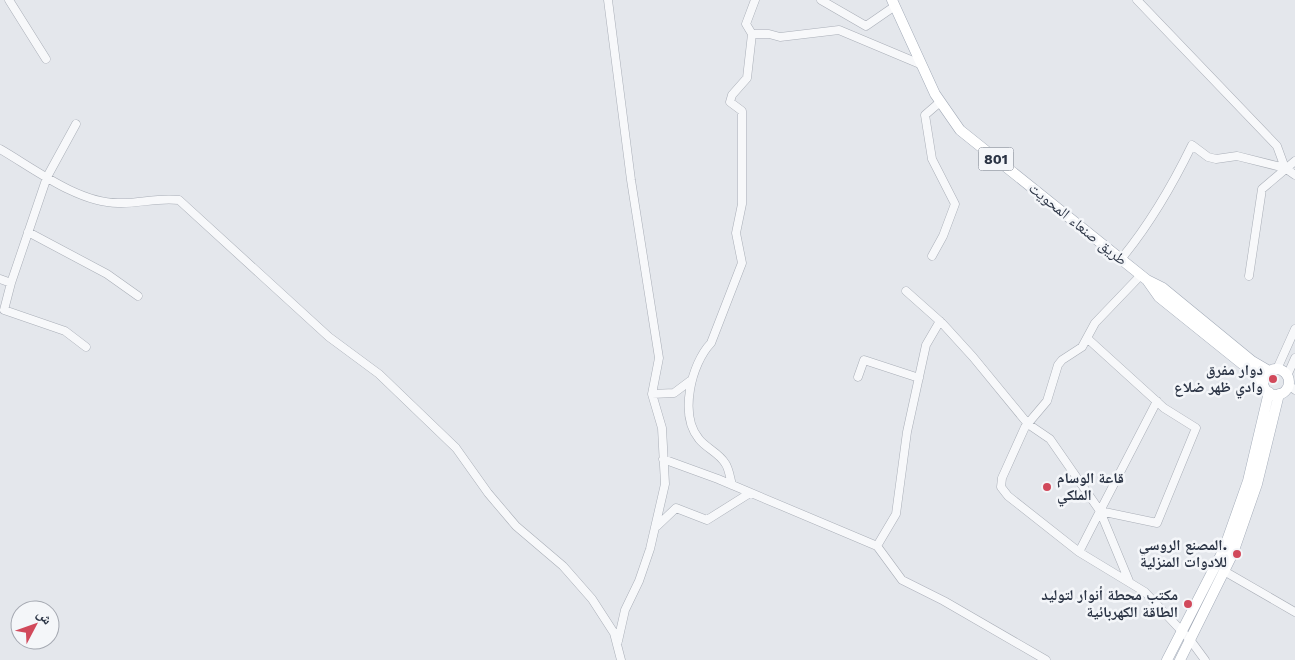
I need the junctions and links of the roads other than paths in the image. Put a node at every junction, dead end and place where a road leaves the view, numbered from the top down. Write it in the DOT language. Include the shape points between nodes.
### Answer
graph roads {
  1 [pos="9,0"];
  2 [pos="608,0"];
  3 [pos="756,0"];
  4 [pos="821,0"];
  5 [pos="1137,0"];
  6 [pos="893,3"];
  7 [pos="752,34"];
  8 [pos="46,59"];
  9 [pos="920,64"];
  10 [pos="940,102"];
  11 [pos="76,124"];
  12 [pos="0,149"];
  13 [pos="1295,161"];
  14 [pos="1285,168"];
  15 [pos="1295,175"];
  16 [pos="48,177"];
  17 [pos="28,232"];
  18 [pos="932,256"];
  19 [pos="1121,259"];
  20 [pos="1250,276"];
  21 [pos="1144,277"];
  22 [pos="0,279"];
  23 [pos="11,283"];
  24 [pos="906,291"];
  25 [pos="138,296"];
  26 [pos="940,321"];
  27 [pos="1295,329"];
  28 [pos="1088,339"];
  29 [pos="86,347"];
  30 [pos="1295,358"];
  31 [pos="1273,370"];
  32 [pos="858,377"];
  33 [pos="919,378"];
  34 [pos="690,381"];
  35 [pos="1290,384"];
  36 [pos="1270,390"];
  37 [pos="652,394"];
  38 [pos="1157,401"];
  39 [pos="1028,424"];
  40 [pos="663,459"];
  41 [pos="732,484"];
  42 [pos="750,493"];
  43 [pos="1100,511"];
  44 [pos="657,526"];
  45 [pos="877,546"];
  46 [pos="1079,552"];
  47 [pos="1224,571"];
  48 [pos="1129,581"];
  49 [pos="1295,612"];
  50 [pos="1182,633"];
  51 [pos="1191,641"];
  52 [pos="617,646"];
  53 [pos="621,660"];
  54 [pos="1046,660"];
  55 [pos="1167,660"];
  56 [pos="1180,660"];
  57 [pos="1205,660"];
  1 -- 8 [label="street"];
  2 -- 37 [label="street" via="631,180 659,358"];
  3 -- 7 [label="street" via="746,24"];
  4 -- 6 [label="street" via="866,26"];
  5 -- 14 [label="street" via="1277,146"];
  6 -- 9 [label="main road, طريق صنعاء المحويت / 801"];
  7 -- 9 [label="street" via="780,37 839,30"];
  7 -- 34 [label="street" via="747,78 730,102 742,111 742,204 736,233 742,263 711,343 702,353"];
  9 -- 10 [label="main road, طريق صنعاء المحويت / 801"];
  10 -- 18 [label="street" via="925,115 928,144 932,159 955,204"];
  10 -- 19 [label="main road, طريق صنعاء المحويت / 801" via="960,130"];
  11 -- 16 [label="street"];
  12 -- 16 [label="street"];
  13 -- 14 [label="street"];
  14 -- 15 [label="street"];
  14 -- 19 [label="street" via="1237,156 1216,159 1192,145 1171,188"];
  14 -- 20 [label="street" via="1262,189"];
  16 -- 17 [label="street"];
  16 -- 52 [label="street" via="97,201 118,204 163,198 179,200 329,336 379,374 456,448 516,526 563,566 592,599 614,633"];
  17 -- 23 [label="street"];
  17 -- 25 [label="street" via="107,274"];
  19 -- 21 [label="main road, طريق صنعاء المحويت / 801"];
  21 -- 28 [label="street" via="1095,323"];
  21 -- 31 [label="main road, طريق صنعاء المحويت / 801" via="1163,288 1252,361"];
  21 -- 36 [label="main road, طريق صنعاء المحويت / 801" via="1159,297"];
  22 -- 23 [label="street"];
  23 -- 29 [label="street" via="4,310 65,331"];
  24 -- 26 [label="street"];
  26 -- 33 [label="street" via="926,345"];
  26 -- 39 [label="street"];
  27 -- 31 [label="street"];
  28 -- 38 [label="street"];
  28 -- 39 [label="street" via="1079,350 1060,362 1045,405"];
  30 -- 35 [label="street"];
  31 -- 35 [label="main road, طريق صنعاء المحويت"];
  31 -- 36 [label="main road" via="1264,379"];
  32 -- 33 [label="street" via="864,360"];
  33 -- 45 [label="street" via="907,432 896,514"];
  34 -- 37 [label="street" via="674,392"];
  34 -- 41 [label="street" via="691,424 699,439 725,462"];
  35 -- 36 [label="main road" via="1283,393"];
  36 -- 47 [label="main road" via="1257,484"];
  36 -- 50 [label="main road" via="1248,480 1224,549"];
  37 -- 40 [label="street" via="662,428"];
  38 -- 43 [label="street"];
  38 -- 43 [label="street" via="1196,428 1158,523"];
  39 -- 43 [label="street" via="1050,439"];
  39 -- 46 [label="street" via="1003,476 1002,487 1008,496"];
  40 -- 41 [label="street"];
  40 -- 44 [label="street" via="665,484"];
  41 -- 42 [label="street"];
  42 -- 44 [label="street" via="707,520 676,508"];
  42 -- 45 [label="street"];
  43 -- 46 [label="street"];
  43 -- 48 [label="street"];
  44 -- 52 [label="street" via="639,581 625,610"];
  45 -- 54 [label="street" via="902,580"];
  46 -- 48 [label="street"];
  47 -- 49 [label="street"];
  47 -- 51 [label="main road"];
  48 -- 50 [label="street" via="1151,598"];
  50 -- 51 [label="street"];
  50 -- 55 [label="main road"];
  51 -- 56 [label="main road"];
  51 -- 57 [label="street"];
  52 -- 53 [label="street"];
}
